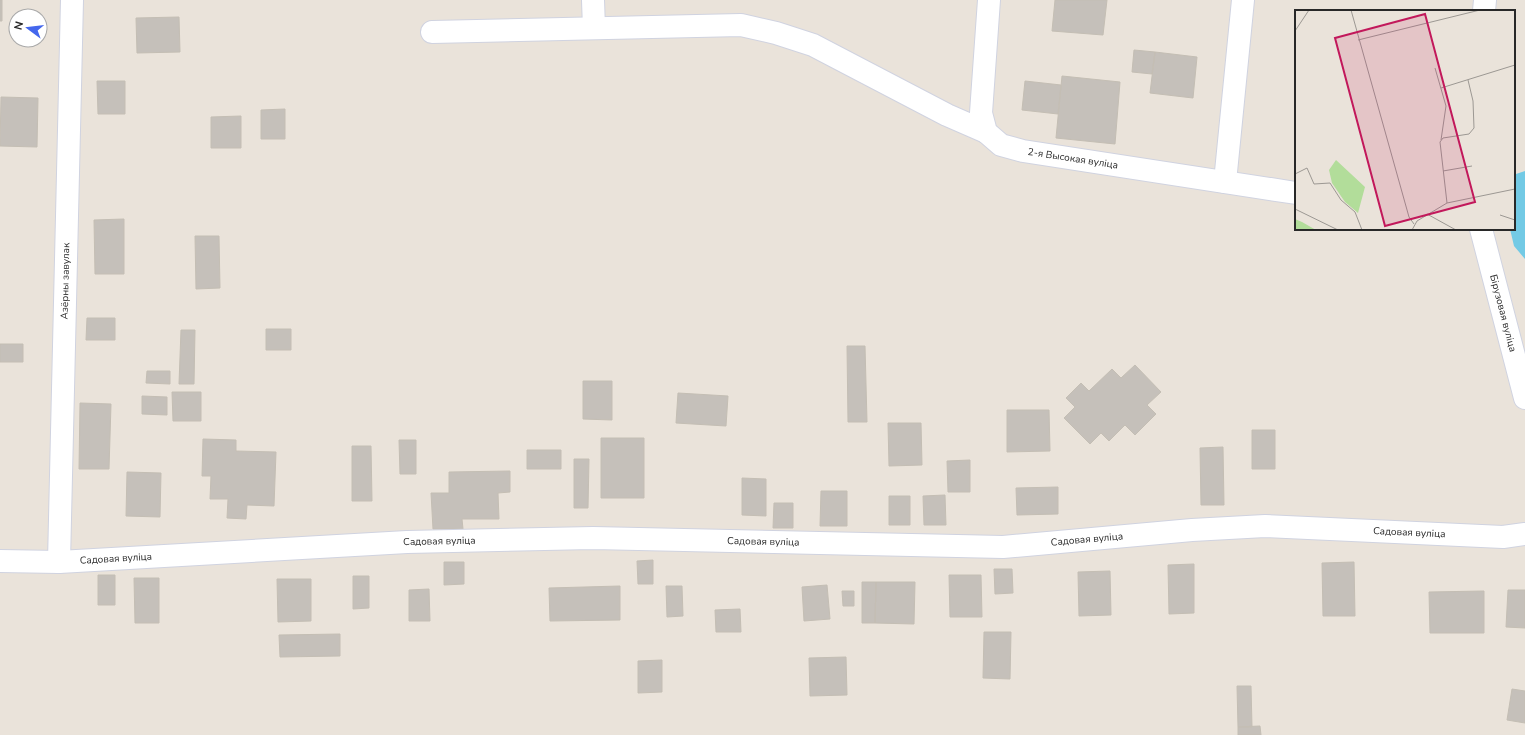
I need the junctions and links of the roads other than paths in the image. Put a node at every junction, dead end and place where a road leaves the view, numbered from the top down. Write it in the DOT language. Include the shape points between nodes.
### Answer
graph roads {
  1 [pos="72,0"];
  2 [pos="592,0"];
  3 [pos="989,0"];
  4 [pos="1243,0"];
  5 [pos="1485,0"];
  6 [pos="1484,10"];
  7 [pos="594,28"];
  8 [pos="432,32"];
  9 [pos="986,132"];
  10 [pos="1225,182"];
  11 [pos="1295,193"];
  12 [pos="1481,230"];
  13 [pos="1524,394"];
  14 [pos="1525,534"];
  15 [pos="0,561"];
  16 [pos="59,562"];
  1 -- 16 [label="street, Азёрны завулак"];
  2 -- 7 [label="street"];
  3 -- 9 [label="street" via="981,113"];
  4 -- 10 [label="street"];
  5 -- 6 [label="street"];
  7 -- 8 [label="street, 2-я Высокая вуліца"];
  7 -- 9 [label="street, 2-я Высокая вуліца" via="741,25 776,33 813,45 947,115"];
  9 -- 10 [label="street, 2-я Высокая вуліца" via="1001,145 1023,151"];
  10 -- 11 [label="street, 2-я Высокая вуліца"];
  12 -- 13 [label="street, Бірузовая вуліца"];
  14 -- 16 [label="street, Садовая вуліца" via="1503,537 1265,526 1003,547 593,538 407,542"];
  15 -- 16 [label="street, Садовая вуліца"];
}
